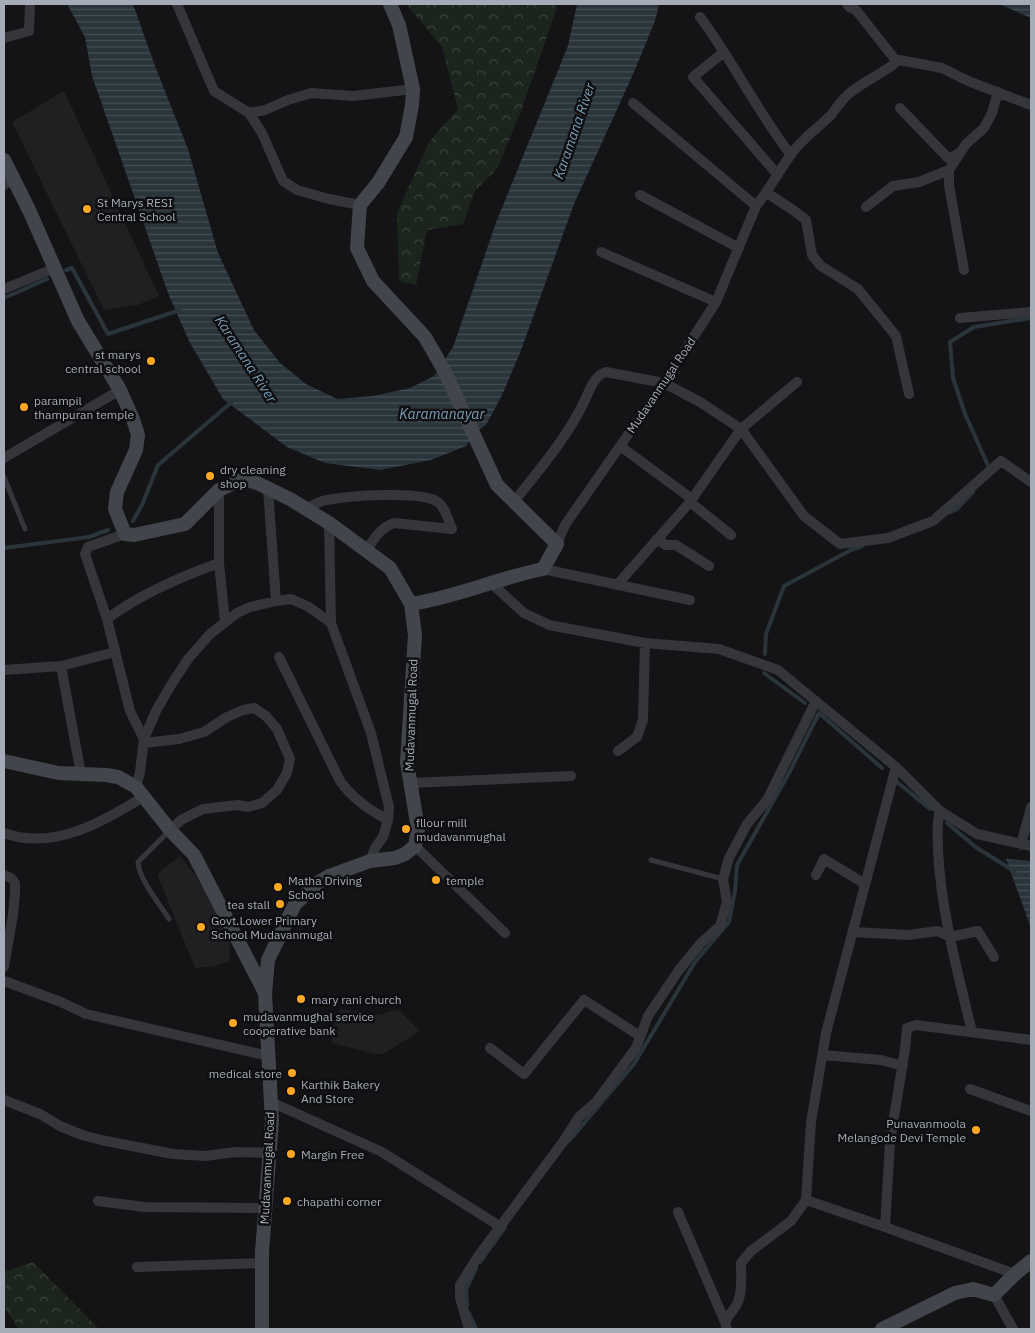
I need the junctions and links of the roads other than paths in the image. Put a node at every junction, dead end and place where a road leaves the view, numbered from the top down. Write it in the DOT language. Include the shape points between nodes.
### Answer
graph roads {
  1 [pos="30,4"];
  2 [pos="177,4"];
  3 [pos="390,4"];
  4 [pos="847,4"];
  5 [pos="700,17"];
  6 [pos="4,38"];
  7 [pos="724,52"];
  8 [pos="897,62"];
  9 [pos="413,89"];
  10 [pos="998,92"];
  11 [pos="633,104"];
  12 [pos="1031,105"];
  13 [pos="900,108"];
  14 [pos="248,113"];
  15 [pos="962,151"];
  16 [pos="790,155"];
  17 [pos="4,160"];
  18 [pos="948,170"];
  19 [pos="778,175"];
  20 [pos="9,182"];
  21 [pos="767,193"];
  22 [pos="640,195"];
  23 [pos="360,206"];
  24 [pos="756,206"];
  25 [pos="866,207"];
  26 [pos="739,248"];
  27 [pos="601,252"];
  28 [pos="55,268"];
  29 [pos="964,270"];
  30 [pos="4,288"];
  31 [pos="716,302"];
  32 [pos="1031,312"];
  33 [pos="960,318"];
  34 [pos="797,382"];
  35 [pos="664,383"];
  36 [pos="120,390"];
  37 [pos="909,394"];
  38 [pos="741,429"];
  39 [pos="620,446"];
  40 [pos="4,458"];
  41 [pos="4,477"];
  42 [pos="1031,482"];
  43 [pos="268,489"];
  44 [pos="219,490"];
  45 [pos="691,501"];
  46 [pos="514,502"];
  47 [pos="305,509"];
  48 [pos="329,523"];
  49 [pos="25,529"];
  50 [pos="126,534"];
  51 [pos="731,535"];
  52 [pos="657,539"];
  53 [pos="557,544"];
  54 [pos="366,551"];
  55 [pos="219,563"];
  56 [pos="709,566"];
  57 [pos="543,569"];
  58 [pos="492,584"];
  59 [pos="617,585"];
  60 [pos="276,600"];
  61 [pos="690,600"];
  62 [pos="412,604"];
  63 [pos="107,619"];
  64 [pos="225,622"];
  65 [pos="331,623"];
  66 [pos="645,644"];
  67 [pos="115,652"];
  68 [pos="279,657"];
  69 [pos="61,666"];
  70 [pos="4,670"];
  71 [pos="816,701"];
  72 [pos="144,741"];
  73 [pos="618,752"];
  74 [pos="4,761"];
  75 [pos="896,767"];
  76 [pos="81,774"];
  77 [pos="571,776"];
  78 [pos="409,783"];
  79 [pos="140,792"];
  80 [pos="1031,808"];
  81 [pos="940,811"];
  82 [pos="388,820"];
  83 [pos="170,830"];
  84 [pos="4,833"];
  85 [pos="415,846"];
  86 [pos="1026,846"];
  87 [pos="651,860"];
  88 [pos="370,861"];
  89 [pos="4,875"];
  90 [pos="816,875"];
  91 [pos="723,879"];
  92 [pos="865,884"];
  93 [pos="8,914"];
  94 [pos="169,919"];
  95 [pos="853,932"];
  96 [pos="505,933"];
  97 [pos="950,937"];
  98 [pos="994,956"];
  99 [pos="4,967"];
  100 [pos="4,981"];
  101 [pos="265,994"];
  102 [pos="972,1032"];
  103 [pos="640,1036"];
  104 [pos="1031,1040"];
  105 [pos="490,1048"];
  106 [pos="823,1054"];
  107 [pos="269,1056"];
  108 [pos="903,1066"];
  109 [pos="970,1089"];
  110 [pos="4,1100"];
  111 [pos="271,1102"];
  112 [pos="1031,1111"];
  113 [pos="270,1153"];
  114 [pos="806,1200"];
  115 [pos="98,1201"];
  116 [pos="266,1208"];
  117 [pos="678,1212"];
  118 [pos="501,1227"];
  119 [pos="885,1227"];
  120 [pos="1031,1261"];
  121 [pos="262,1263"];
  122 [pos="137,1267"];
  123 [pos="1015,1274"];
  124 [pos="994,1295"];
  125 [pos="726,1326"];
  126 [pos="262,1329"];
  127 [pos="469,1329"];
  128 [pos="882,1329"];
  129 [pos="1013,1329"];
  1 -- 6 [label="street" via="29,32"];
  2 -- 14 [label="street" via="214,91"];
  3 -- 9 [label="street" via="399,25"];
  4 -- 8 [label="street" via="856,10"];
  5 -- 7 [label="street"];
  7 -- 16 [label="street"];
  7 -- 19 [label="street" via="693,77"];
  8 -- 10 [label="street" via="942,68"];
  8 -- 16 [label="street, Mudavanmugal Road" via="850,92"];
  9 -- 14 [label="street" via="353,96 311,93"];
  9 -- 23 [label="street" via="406,137"];
  10 -- 12 [label="street"];
  10 -- 15 [label="street" via="984,128"];
  11 -- 24 [label="street"];
  13 -- 15 [label="street" via="948,158"];
  14 -- 23 [label="street" via="262,133 283,181 297,190"];
  15 -- 18 [label="street"];
  16 -- 19 [label="street, Mudavanmugal Road"];
  17 -- 20 [label="street"];
  18 -- 25 [label="street" via="919,182 893,186"];
  18 -- 29 [label="street"];
  19 -- 21 [label="street, Mudavanmugal Road"];
  20 -- 28 [label="street" via="29,210"];
  21 -- 24 [label="street, Mudavanmugal Road"];
  21 -- 37 [label="street" via="806,220 812,255 821,266 858,289 896,336"];
  22 -- 26 [label="street"];
  23 -- 46 [label="street" via="357,248 373,281 425,337 445,372 497,485"];
  24 -- 26 [label="street, Mudavanmugal Road"];
  26 -- 31 [label="street, Mudavanmugal Road"];
  27 -- 31 [label="street"];
  28 -- 30 [label="street"];
  28 -- 36 [label="street" via="78,322"];
  31 -- 35 [label="street, Mudavanmugal Road"];
  32 -- 33 [label="street"];
  34 -- 38 [label="street"];
  35 -- 38 [label="street"];
  35 -- 39 [label="street, Mudavanmugal Road"];
  35 -- 46 [label="street" via="600,373 554,451"];
  36 -- 40 [label="street"];
  36 -- 50 [label="street" via="138,435 136,450 117,492 115,509"];
  38 -- 42 [label="street" via="804,516 840,544 888,538 933,521 1001,462"];
  38 -- 45 [label="street"];
  39 -- 45 [label="street"];
  39 -- 53 [label="street, Mudavanmugal Road" via="565,525"];
  41 -- 49 [label="lane"];
  43 -- 44 [label="street, Mudavanmugal Road" via="243,478"];
  43 -- 47 [label="street, Mudavanmugal Road"];
  43 -- 60 [label="street"];
  44 -- 50 [label="street, Mudavanmugal Road" via="185,524"];
  44 -- 55 [label="street"];
  45 -- 51 [label="street"];
  45 -- 52 [label="street"];
  46 -- 53 [label="street"];
  47 -- 48 [label="street, Mudavanmugal Road"];
  47 -- 54 [label="street" via="324,500 348,496 388,494 431,498 440,503 452,529 394,523 380,531"];
  48 -- 54 [label="street, Mudavanmugal Road"];
  48 -- 65 [label="street"];
  50 -- 63 [label="street" via="88,547 85,554"];
  52 -- 56 [label="street" via="666,545 676,545"];
  52 -- 59 [label="street"];
  53 -- 57 [label="street"];
  54 -- 62 [label="street, Mudavanmugal Road" via="390,568"];
  55 -- 63 [label="street" via="127,604"];
  55 -- 64 [label="street"];
  57 -- 58 [label="street"];
  57 -- 59 [label="street"];
  58 -- 62 [label="street"];
  58 -- 66 [label="street" via="524,614 549,625"];
  59 -- 61 [label="street"];
  60 -- 64 [label="street" via="250,607"];
  60 -- 65 [label="street" via="291,599 310,607"];
  62 -- 78 [label="street, Mudavanmugal Road" via="415,635 406,762"];
  63 -- 67 [label="street"];
  64 -- 72 [label="street" via="188,659 156,711"];
  65 -- 82 [label="street" via="371,733 389,807"];
  66 -- 71 [label="street" via="719,649 778,670"];
  66 -- 73 [label="street" via="643,720 637,736"];
  67 -- 69 [label="street"];
  67 -- 72 [label="street" via="130,711"];
  68 -- 82 [label="street" via="340,781 370,811"];
  69 -- 70 [label="street"];
  69 -- 76 [label="street"];
  71 -- 75 [label="street"];
  71 -- 91 [label="street" via="767,800 747,824 736,844"];
  72 -- 79 [label="street"];
  72 -- 83 [label="street" via="179,740 254,708 277,728 290,759 287,774 262,803 248,807 202,809 180,820"];
  74 -- 76 [label="street" via="58,773"];
  75 -- 81 [label="street"];
  75 -- 92 [label="street"];
  76 -- 79 [label="street" via="118,777"];
  77 -- 78 [label="street"];
  78 -- 85 [label="street, Mudavanmugal Road" via="418,829"];
  79 -- 83 [label="street"];
  79 -- 84 [label="street" via="109,818 83,830 31,839"];
  80 -- 86 [label="street"];
  81 -- 86 [label="street" via="977,834"];
  81 -- 97 [label="street" via="937,821 939,866"];
  82 -- 88 [label="street"];
  83 -- 94 [label="lane" via="138,862 144,879"];
  83 -- 101 [label="street" via="194,855"];
  85 -- 88 [label="street, Mudavanmugal Road" via="395,858"];
  85 -- 96 [label="street"];
  87 -- 91 [label="lane"];
  88 -- 101 [label="street, Mudavanmugal Road" via="329,876 295,904 268,960"];
  89 -- 93 [label="street" via="15,884"];
  90 -- 92 [label="street" via="824,859"];
  91 -- 103 [label="street" via="727,902 720,926 679,970 648,1016"];
  92 -- 95 [label="street"];
  93 -- 99 [label="street"];
  95 -- 97 [label="street" via="908,934 938,931"];
  95 -- 106 [label="street"];
  97 -- 98 [label="street" via="978,931"];
  97 -- 102 [label="street"];
  100 -- 107 [label="street" via="86,1014"];
  101 -- 107 [label="street, Mudavanmugal Road"];
  102 -- 104 [label="street"];
  102 -- 108 [label="street" via="916,1024 907,1028"];
  103 -- 105 [label="street" via="584,1000 524,1074"];
  103 -- 118 [label="street" via="636,1048 596,1102 579,1117"];
  106 -- 108 [label="street" via="882,1060"];
  106 -- 114 [label="street" via="811,1122"];
  107 -- 111 [label="street, Mudavanmugal Road"];
  108 -- 119 [label="street" via="890,1142"];
  109 -- 112 [label="street"];
  110 -- 113 [label="street" via="82,1135 151,1150 205,1156 235,1152"];
  111 -- 113 [label="street, Mudavanmugal Road"];
  111 -- 118 [label="street" via="382,1152"];
  113 -- 116 [label="street, Mudavanmugal Road"];
  114 -- 119 [label="street"];
  114 -- 125 [label="street" via="791,1221 741,1263 741,1288 736,1306 728,1314"];
  115 -- 116 [label="street" via="144,1207"];
  116 -- 121 [label="street, Mudavanmugal Road"];
  117 -- 125 [label="street"];
  118 -- 127 [label="street" via="460,1285 460,1298"];
  119 -- 123 [label="street"];
  120 -- 123 [label="street"];
  121 -- 122 [label="street"];
  121 -- 126 [label="street, Mudavanmugal Road"];
  123 -- 124 [label="street"];
  124 -- 128 [label="street" via="973,1289 955,1293"];
  124 -- 129 [label="street"];
}
